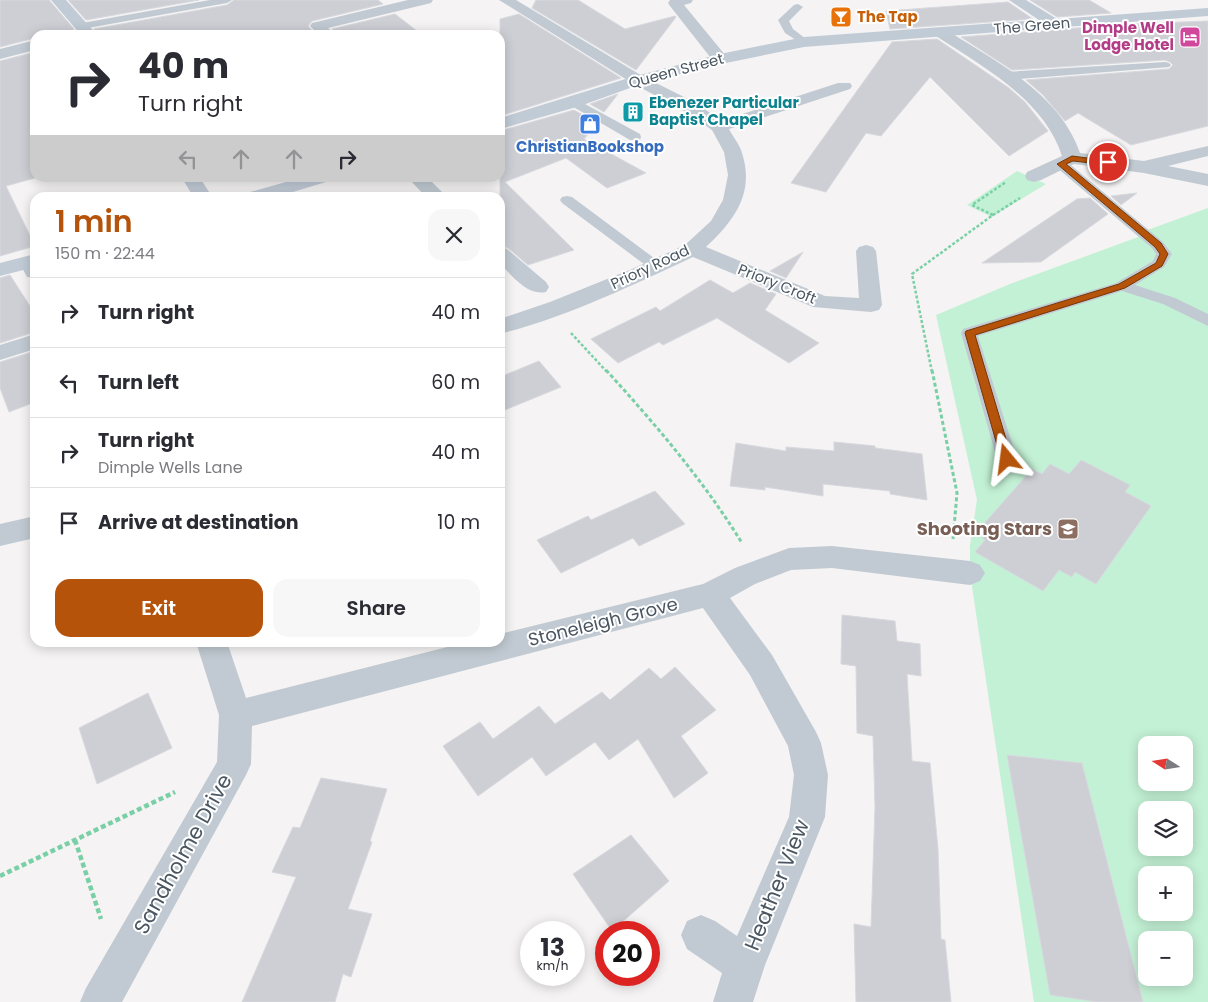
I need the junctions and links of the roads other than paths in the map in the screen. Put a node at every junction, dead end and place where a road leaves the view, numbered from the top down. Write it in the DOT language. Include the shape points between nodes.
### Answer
graph roads {
  1 [pos="58,0"];
  2 [pos="227,0"];
  3 [pos="426,0"];
  4 [pos="506,0"];
  5 [pos="686,0"];
  6 [pos="1016,0"];
  7 [pos="798,7"];
  8 [pos="1208,12"];
  9 [pos="1055,24"];
  10 [pos="81,30"];
  11 [pos="92,30"];
  12 [pos="322,30"];
  13 [pos="941,33"];
  14 [pos="855,38"];
  15 [pos="804,42"];
  16 [pos="30,46"];
  17 [pos="0,54"];
  18 [pos="720,59"];
  19 [pos="1165,65"];
  20 [pos="1005,76"];
  21 [pos="638,80"];
  22 [pos="844,86"];
  23 [pos="574,102"];
  24 [pos="505,123"];
  25 [pos="720,127"];
  26 [pos="634,138"];
  27 [pos="1208,150"];
  28 [pos="1066,161"];
  29 [pos="1144,167"];
  30 [pos="1034,176"];
  31 [pos="1208,180"];
  32 [pos="305,182"];
  33 [pos="421,182"];
  34 [pos="271,192"];
  35 [pos="432,192"];
  36 [pos="567,200"];
  37 [pos="692,249"];
  38 [pos="866,251"];
  39 [pos="505,258"];
  40 [pos="30,265"];
  41 [pos="658,267"];
  42 [pos="0,270"];
  43 [pos="1122,286"];
  44 [pos="538,288"];
  45 [pos="1208,321"];
  46 [pos="505,325"];
  47 [pos="30,343"];
  48 [pos="0,353"];
  49 [pos="1007,459"];
  50 [pos="30,527"];
  51 [pos="0,536"];
  52 [pos="960,572"];
  53 [pos="710,594"];
  54 [pos="505,646"];
  55 [pos="213,647"];
  56 [pos="502,647"];
  57 [pos="236,715"];
  58 [pos="701,935"];
  59 [pos="745,965"];
  60 [pos="100,1002"];
  61 [pos="733,1002"];
  1 -- 10 [label="street"];
  2 -- 11 [label="lane"];
  3 -- 12 [label="street" via="317,26"];
  4 -- 21 [label="street, Priory Road"];
  5 -- 18 [label="street" via="676,3"];
  6 -- 9 [label="street"];
  7 -- 15 [label="lane" via="783,20 788,31"];
  8 -- 9 [label="street, The Green"];
  9 -- 13 [label="street, The Green"];
  13 -- 14 [label="street, The Green"];
  13 -- 20 [label="street"];
  14 -- 15 [label="street, Queen Street"];
  15 -- 18 [label="street, Queen Street"];
  16 -- 17 [label="street"];
  18 -- 21 [label="street, Queen Street"];
  19 -- 20 [label="lane"];
  20 -- 28 [label="street" via="1062,130 1070,146"];
  21 -- 23 [label="street, Queen Street"];
  21 -- 25 [label="street, Priory Road" via="692,108"];
  22 -- 25 [label="street"];
  23 -- 24 [label="street, Queen Street"];
  23 -- 26 [label="lane"];
  25 -- 37 [label="street, Priory Road" via="733,152 737,175 733,200 719,224"];
  27 -- 29 [label="street"];
  28 -- 29 [label="street"];
  28 -- 30 [label="street"];
  28 -- 43 [label="lane" via="1164,254 1159,264"];
  29 -- 31 [label="street"];
  32 -- 34 [label="street"];
  33 -- 35 [label="street"];
  36 -- 41 [label="lane"];
  37 -- 38 [label="street, Priory Croft" via="822,302 871,305"];
  37 -- 41 [label="street, Priory Road"];
  39 -- 44 [label="street"];
  40 -- 42 [label="street"];
  41 -- 46 [label="street, Priory Road"];
  43 -- 45 [label="lane" via="1169,301"];
  43 -- 49 [label="lane" via="970,333"];
  47 -- 48 [label="street"];
  50 -- 51 [label="street"];
  52 -- 53 [label="street, Stoneleigh Grove" via="832,557 789,559"];
  53 -- 54 [label="street, Stoneleigh Grove"];
  53 -- 59 [label="street, Heather View" via="761,665 804,743 811,775 807,817"];
  55 -- 57 [label="street, Sandholme Drive"];
  56 -- 57 [label="street, Stoneleigh Grove"];
  57 -- 60 [label="street, Sandholme Drive" via="234,764 210,812"];
  58 -- 59 [label="street, Heather View"];
  59 -- 61 [label="street, Heather View"];
}
